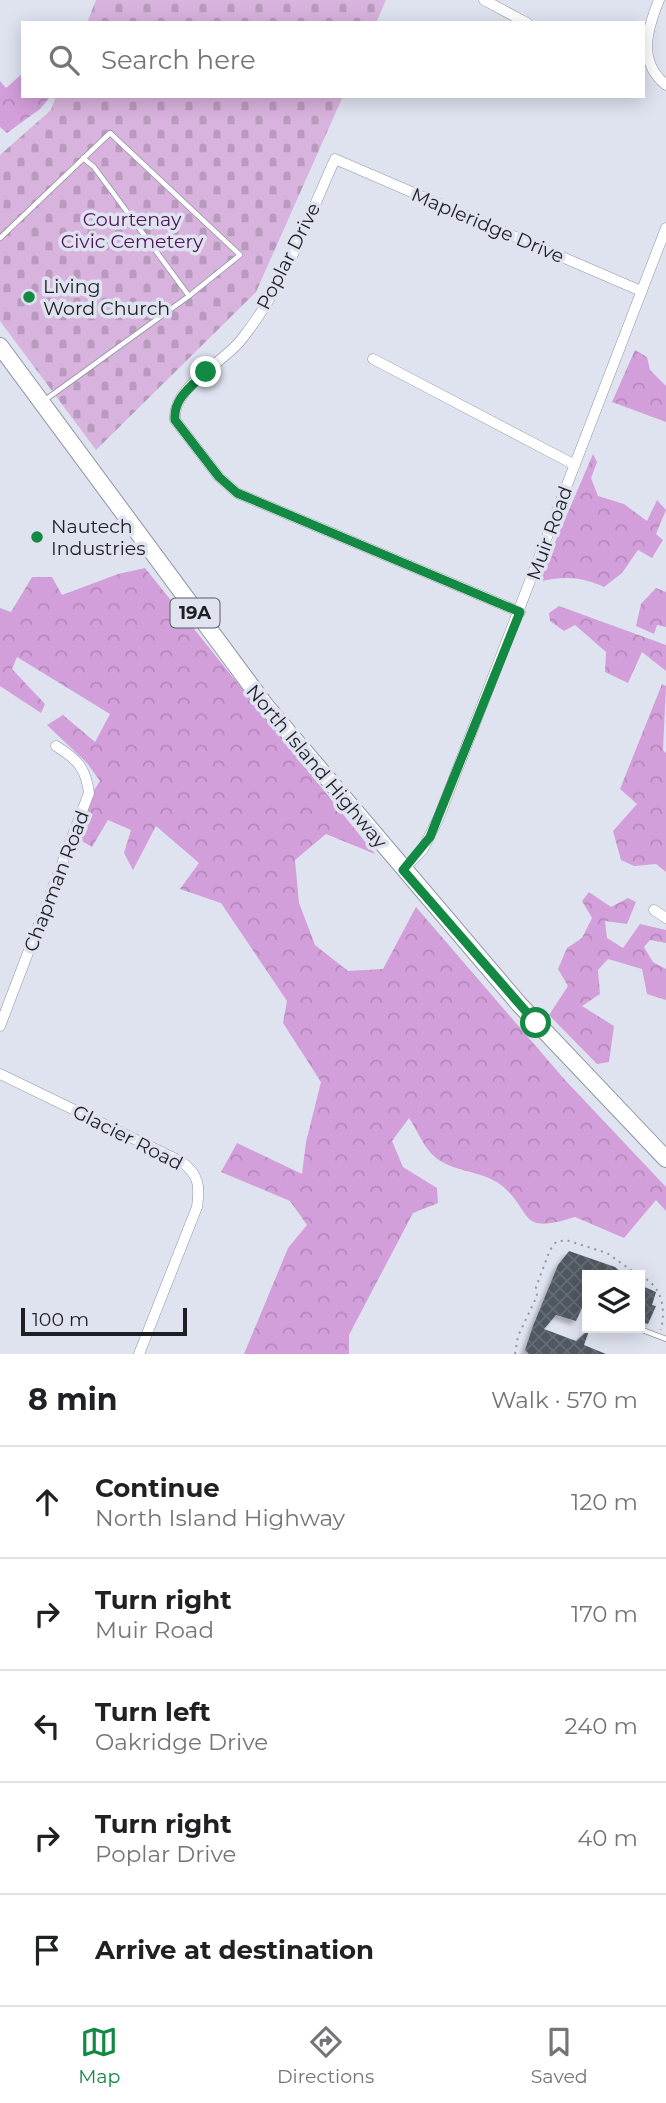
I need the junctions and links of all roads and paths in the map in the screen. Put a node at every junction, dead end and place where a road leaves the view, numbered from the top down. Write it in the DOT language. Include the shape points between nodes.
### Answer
graph roads {
  1 [pos="484,0"];
  2 [pos="659,0"];
  3 [pos="523,21"];
  4 [pos="645,57"];
  5 [pos="666,85"];
  6 [pos="83,158"];
  7 [pos="335,159"];
  8 [pos="666,228"];
  9 [pos="0,238"];
  10 [pos="641,291"];
  11 [pos="189,296"];
  12 [pos="0,346"];
  13 [pos="373,359"];
  14 [pos="41,403"];
  15 [pos="575,465"];
  16 [pos="520,612"];
  17 [pos="56,746"];
  18 [pos="403,870"];
  19 [pos="654,910"];
  20 [pos="666,918"];
  21 [pos="0,1026"];
  22 [pos="0,1074"];
  23 [pos="666,1159"];
  24 [pos="631,1270"];
  25 [pos="645,1279"];
  26 [pos="645,1331"];
  27 [pos="658,1336"];
  28 [pos="666,1339"];
  29 [pos="139,1354"];
  30 [pos="515,1354"];
  1 -- 3 [label="street"];
  2 -- 4 [label="street"];
  4 -- 5 [label="street"];
  6 -- 9 [label="lane"];
  6 -- 11 [label="lane"];
  6 -- 11 [label="lane" via="110,133 240,255"];
  7 -- 10 [label="street, Mapleridge Drive"];
  7 -- 16 [label="street, Poplar Drive" via="272,297 239,342 182,396 174,408 175,420 237,493"];
  8 -- 10 [label="street, Muir Road"];
  10 -- 15 [label="street, Muir Road"];
  11 -- 14 [label="lane"];
  12 -- 14 [label="main road, North Island Highway / 19A"];
  13 -- 15 [label="street"];
  14 -- 18 [label="main road, North Island Highway / 19A" via="266,706"];
  15 -- 16 [label="street, Muir Road"];
  16 -- 18 [label="street, Muir Road" via="430,837"];
  17 -- 21 [label="street, Chapman Road" via="78,760 89,793"];
  18 -- 23 [label="main road, North Island Highway / 19A" via="519,1004"];
  19 -- 20 [label="street"];
  22 -- 29 [label="street, Glacier Road" via="195,1172 200,1188 197,1207"];
  24 -- 30 [label="path" via="607,1253 566,1240 556,1242"];
  25 -- 27 [label="path" via="661,1294 664,1321"];
  26 -- 27 [label="lane"];
  27 -- 28 [label="lane"];
}
